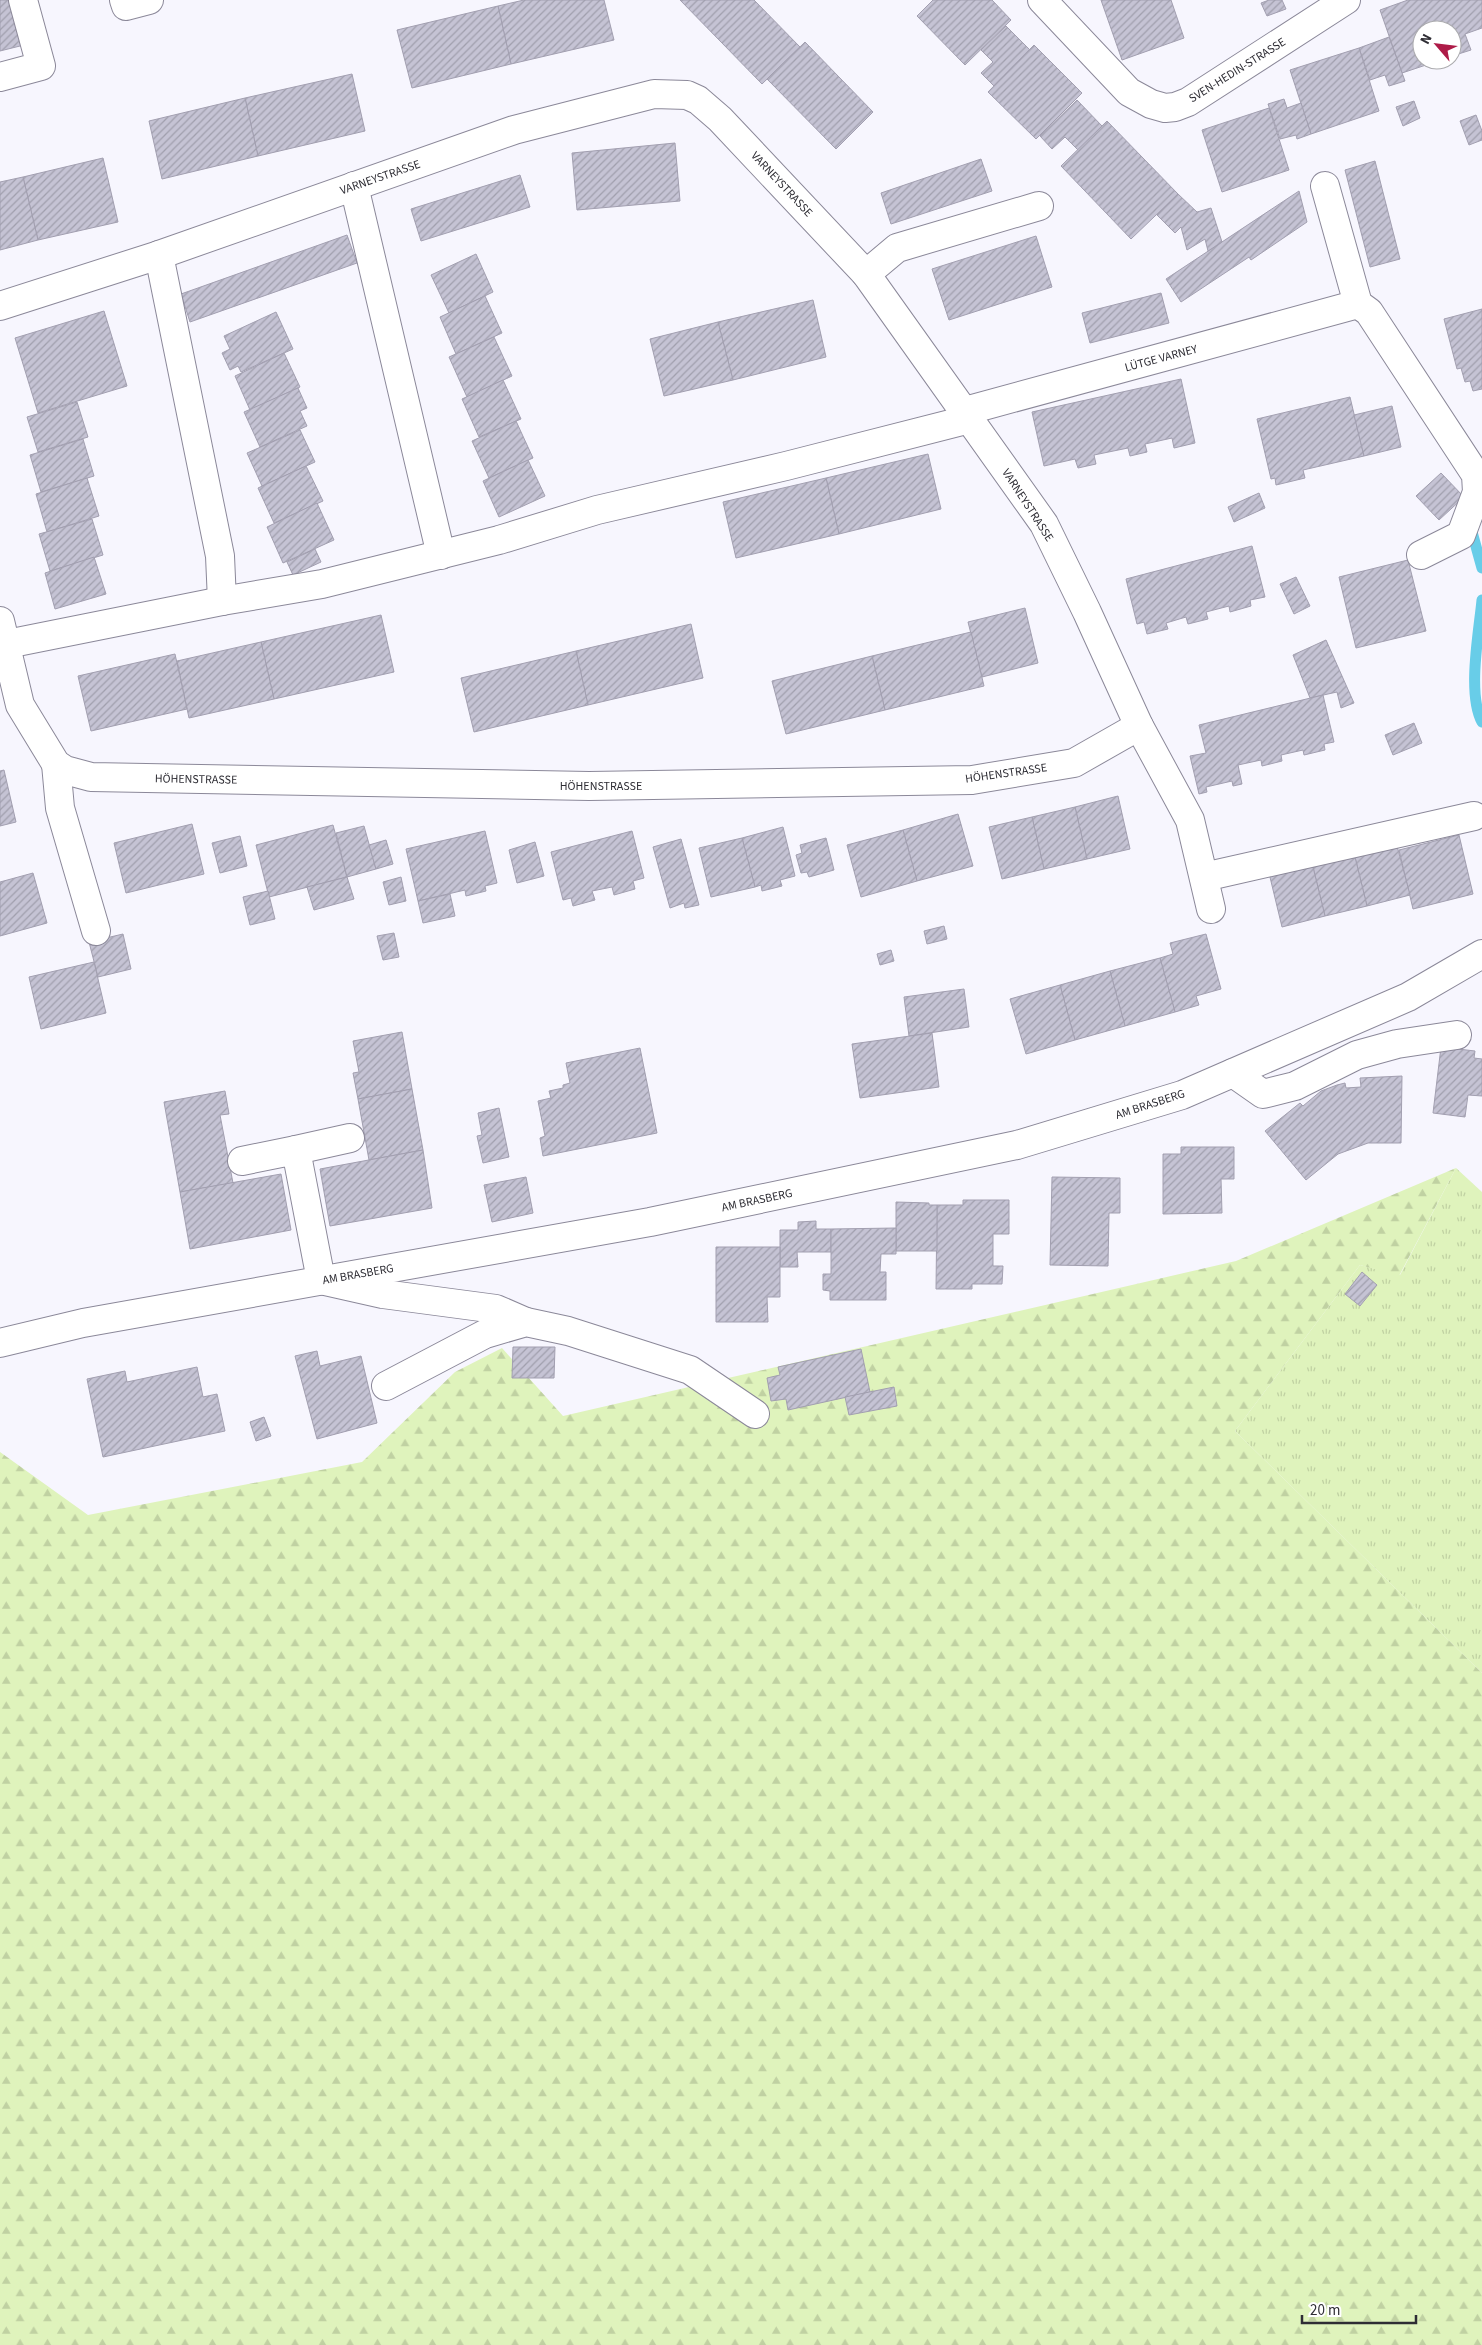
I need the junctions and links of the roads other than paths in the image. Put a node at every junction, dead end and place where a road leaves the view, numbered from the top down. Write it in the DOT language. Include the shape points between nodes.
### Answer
graph roads {
  1 [pos="22,0"];
  2 [pos="124,0"];
  3 [pos="149,0"];
  4 [pos="1042,0"];
  5 [pos="1346,0"];
  6 [pos="0,77"];
  7 [pos="354,186"];
  8 [pos="1325,186"];
  9 [pos="1039,206"];
  10 [pos="159,255"];
  11 [pos="866,274"];
  12 [pos="1358,304"];
  13 [pos="0,306"];
  14 [pos="968,415"];
  15 [pos="441,554"];
  16 [pos="1421,556"];
  17 [pos="222,601"];
  18 [pos="3,632"];
  19 [pos="10,708"];
  20 [pos="1139,726"];
  21 [pos="56,764"];
  22 [pos="1474,816"];
  23 [pos="1204,877"];
  24 [pos="1211,909"];
  25 [pos="96,931"];
  26 [pos="1482,954"];
  27 [pos="1457,1035"];
  28 [pos="1233,1073"];
  29 [pos="350,1138"];
  30 [pos="296,1150"];
  31 [pos="242,1161"];
  32 [pos="321,1280"];
  33 [pos="526,1322"];
  34 [pos="0,1343"];
  35 [pos="386,1386"];
  36 [pos="755,1414"];
  1 -- 6 [label="street" via="41,66"];
  2 -- 3 [label="street" via="126,6"];
  4 -- 5 [label="street, SVEN-HEDIN-STRASSE" via="1129,92 1165,108 1188,102"];
  7 -- 10 [label="street, VARNEYSTRASSE"];
  7 -- 11 [label="street, VARNEYSTRASSE" via="514,130 654,94 687,96 698,100 720,119"];
  7 -- 15 [label="street"];
  8 -- 12 [label="street"];
  9 -- 11 [label="street" via="897,248"];
  10 -- 13 [label="street, VARNEYSTRASSE"];
  10 -- 17 [label="street" via="220,556"];
  11 -- 14 [label="street, VARNEYSTRASSE"];
  12 -- 14 [label="street, LÜTGE VARNEY"];
  12 -- 16 [label="street" via="1369,312 1476,475 1477,492 1461,534"];
  14 -- 15 [label="street, LÜTGE VARNEY" via="786,466 597,510"];
  14 -- 20 [label="street, VARNEYSTRASSE" via="1044,524"];
  15 -- 17 [label="street, LÜTGE VARNEY" via="322,584"];
  17 -- 18 [label="street, LÜTGE VARNEY"];
  18 -- 19 [label="street"];
  19 -- 21 [label="street"];
  20 -- 21 [label="street, HÖHENSTRASSE" via="1074,763 972,780 579,786 91,777"];
  20 -- 23 [label="street, VARNEYSTRASSE" via="1190,820"];
  21 -- 25 [label="street" via="60,808"];
  22 -- 23 [label="street"];
  23 -- 24 [label="street, VARNEYSTRASSE"];
  26 -- 28 [label="street, AM BRASBERG" via="1408,998"];
  27 -- 28 [label="street" via="1397,1044 1357,1055 1295,1086 1263,1094"];
  28 -- 32 [label="street, AM BRASBERG" via="1182,1094 1017,1145 650,1222"];
  29 -- 30 [label="street"];
  30 -- 31 [label="street"];
  30 -- 32 [label="street"];
  32 -- 33 [label="street" via="383,1294 496,1309"];
  32 -- 34 [label="street, AM BRASBERG" via="83,1323"];
  33 -- 35 [label="street" via="485,1334"];
  33 -- 36 [label="street" via="568,1331 690,1370"];
}
